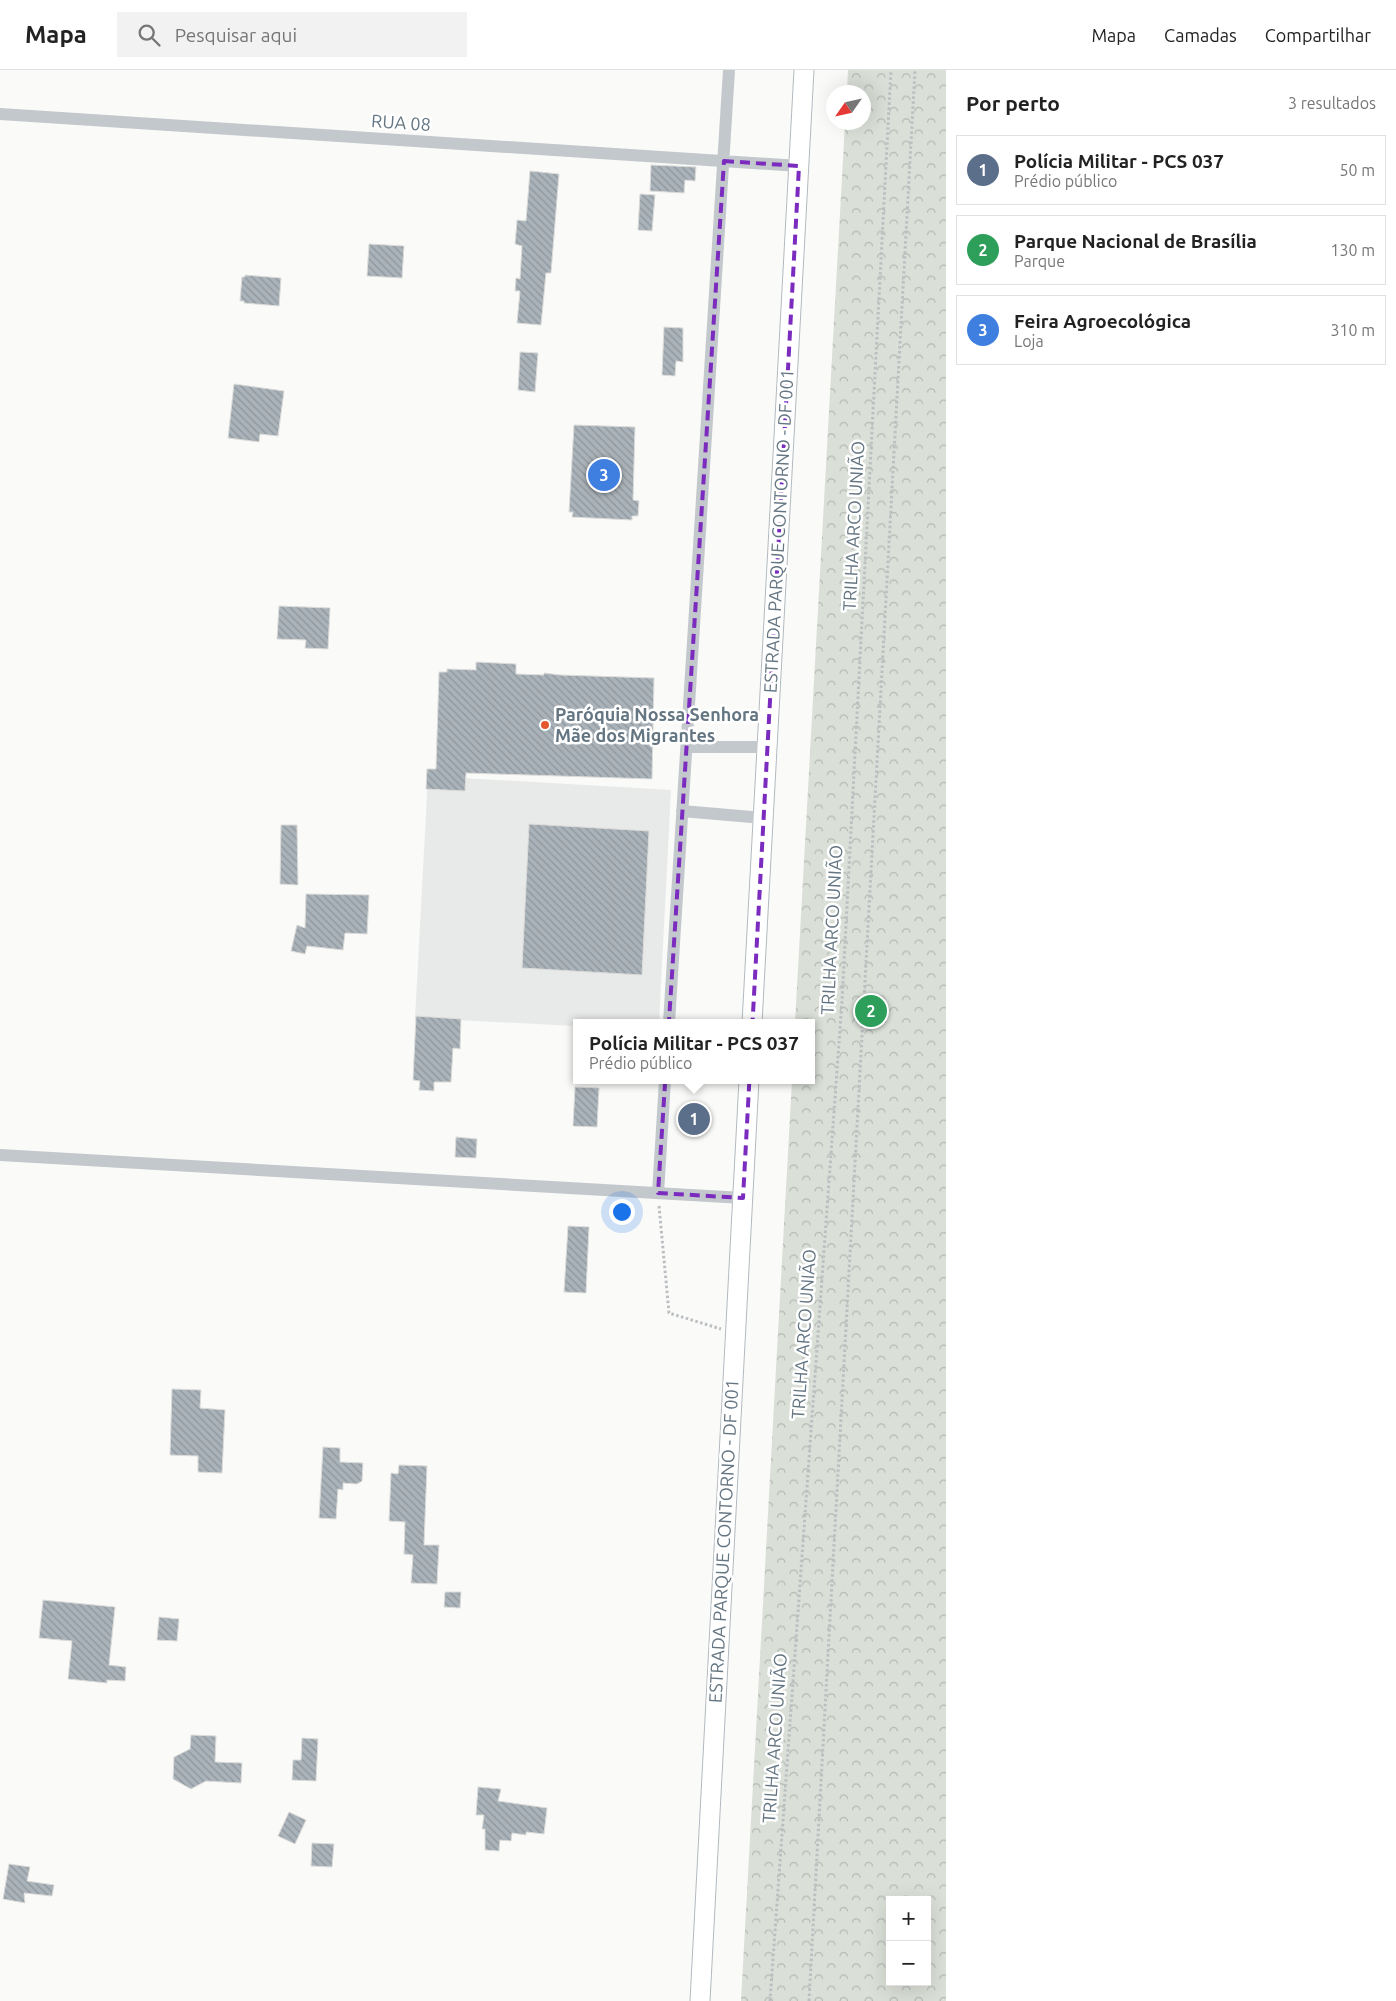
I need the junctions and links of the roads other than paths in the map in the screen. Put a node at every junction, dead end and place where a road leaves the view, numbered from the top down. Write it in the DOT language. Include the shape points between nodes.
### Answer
graph roads {
  1 [pos="729,70"];
  2 [pos="804,70"];
  3 [pos="0,114"];
  4 [pos="724,161"];
  5 [pos="799,166"];
  6 [pos="686,747"];
  7 [pos="767,747"];
  8 [pos="682,811"];
  9 [pos="763,818"];
  10 [pos="669,1019"];
  11 [pos="752,1019"];
  12 [pos="665,1084"];
  13 [pos="749,1084"];
  14 [pos="0,1155"];
  15 [pos="658,1193"];
  16 [pos="743,1198"];
  17 [pos="700,2001"];
  1 -- 4 [label="street"];
  2 -- 5 [label="main road, ESTRADA PARQUE CONTORNO - DF 001"];
  3 -- 4 [label="street, RUA 08"];
  4 -- 5 [label="street, RUA 08"];
  4 -- 6 [label="street"];
  5 -- 7 [label="main road, ESTRADA PARQUE CONTORNO - DF 001"];
  6 -- 7 [label="street"];
  6 -- 8 [label="street"];
  7 -- 9 [label="main road, ESTRADA PARQUE CONTORNO - DF 001"];
  8 -- 9 [label="street"];
  8 -- 10 [label="street"];
  9 -- 11 [label="main road, ESTRADA PARQUE CONTORNO - DF 001"];
  12 -- 15 [label="street"];
  13 -- 16 [label="main road, ESTRADA PARQUE CONTORNO - DF 001"];
  14 -- 15 [label="street"];
  15 -- 16 [label="street"];
  16 -- 17 [label="main road, ESTRADA PARQUE CONTORNO - DF 001"];
}
